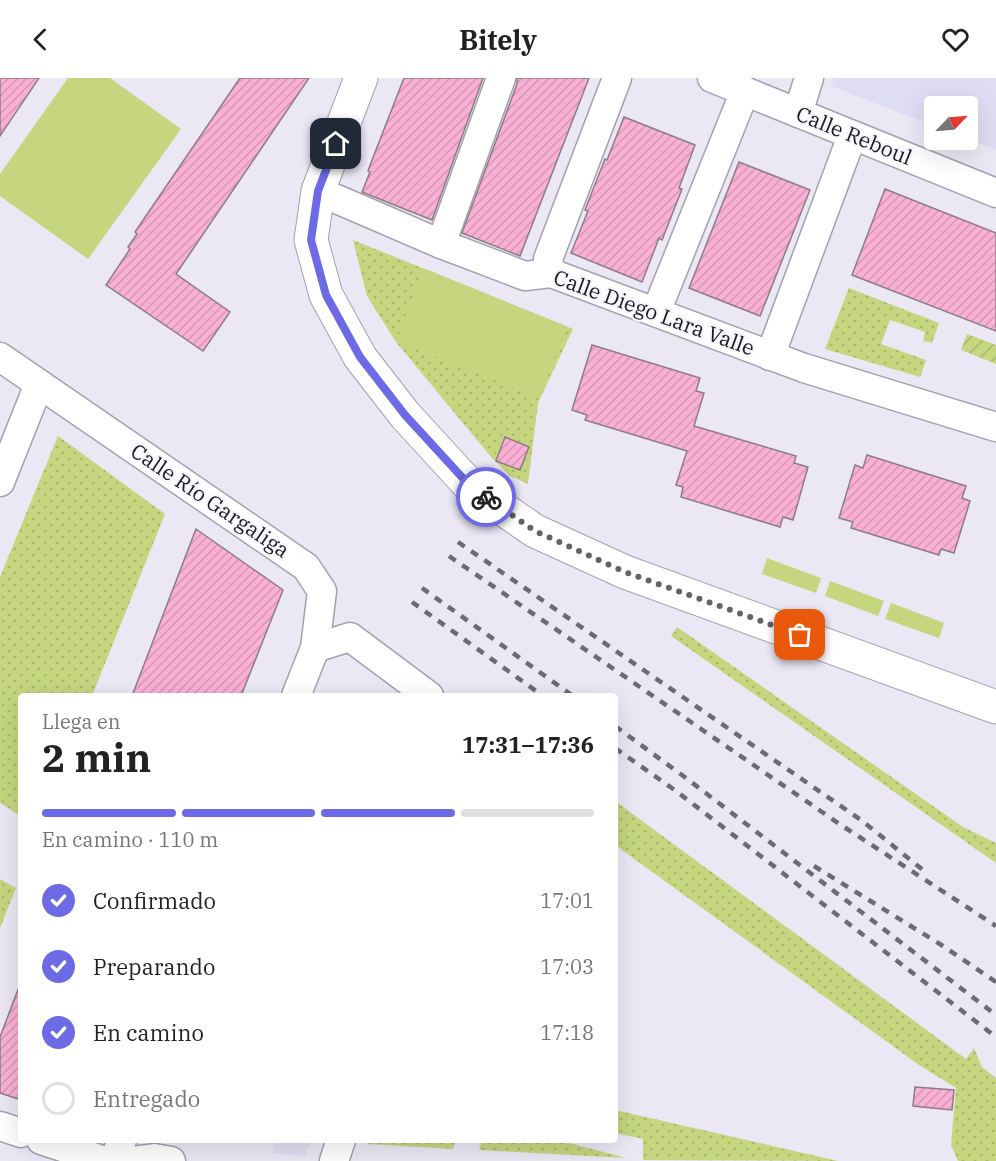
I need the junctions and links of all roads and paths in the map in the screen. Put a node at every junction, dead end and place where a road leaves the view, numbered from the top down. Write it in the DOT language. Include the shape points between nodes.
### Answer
graph roads {
  1 [pos="361,78"];
  2 [pos="501,78"];
  3 [pos="617,78"];
  4 [pos="712,78"];
  5 [pos="809,78"];
  6 [pos="745,91"];
  7 [pos="798,113"];
  8 [pos="852,136"];
  9 [pos="318,191"];
  10 [pos="996,193"];
  11 [pos="441,244"];
  12 [pos="551,273"];
  13 [pos="656,312"];
  14 [pos="770,356"];
  15 [pos="0,357"];
  16 [pos="39,384"];
  17 [pos="996,427"];
  18 [pos="0,482"];
  19 [pos="315,648"];
  20 [pos="297,693"];
  21 [pos="425,693"];
  22 [pos="996,706"];
  23 [pos="0,1126"];
  24 [pos="18,1132"];
  25 [pos="50,1143"];
  26 [pos="121,1143"];
  27 [pos="340,1143"];
  28 [pos="105,1161"];
  29 [pos="114,1161"];
  30 [pos="132,1161"];
  31 [pos="171,1161"];
  32 [pos="334,1161"];
  1 -- 9 [label="street"];
  2 -- 11 [label="street"];
  3 -- 12 [label="street" via="548,260"];
  4 -- 6 [label="street, Calle Reboul"];
  5 -- 7 [label="street"];
  6 -- 7 [label="street, Calle Reboul"];
  6 -- 13 [label="street"];
  7 -- 8 [label="street, Calle Reboul"];
  8 -- 10 [label="street, Calle Reboul"];
  8 -- 14 [label="street"];
  9 -- 11 [label="street, Calle Diego Lara Valle"];
  9 -- 22 [label="street" via="311,240 326,295 360,357 405,415 471,487 535,531 625,572"];
  11 -- 12 [label="street, Calle Diego Lara Valle" via="525,276"];
  12 -- 13 [label="street, Calle Diego Lara Valle"];
  13 -- 14 [label="street, Calle Diego Lara Valle"];
  14 -- 17 [label="street, Calle Diego Lara Valle"];
  15 -- 16 [label="street, Calle Río Gargaliga"];
  16 -- 18 [label="street"];
  16 -- 19 [label="street, Calle Río Gargaliga" via="306,567 322,591"];
  19 -- 20 [label="street, Calle Río Gargaliga"];
  19 -- 21 [label="street" via="350,637"];
  23 -- 24 [label="street"];
  25 -- 28 [label="street"];
  26 -- 29 [label="street"];
  27 -- 32 [label="street"];
  30 -- 31 [label="street"];
}
